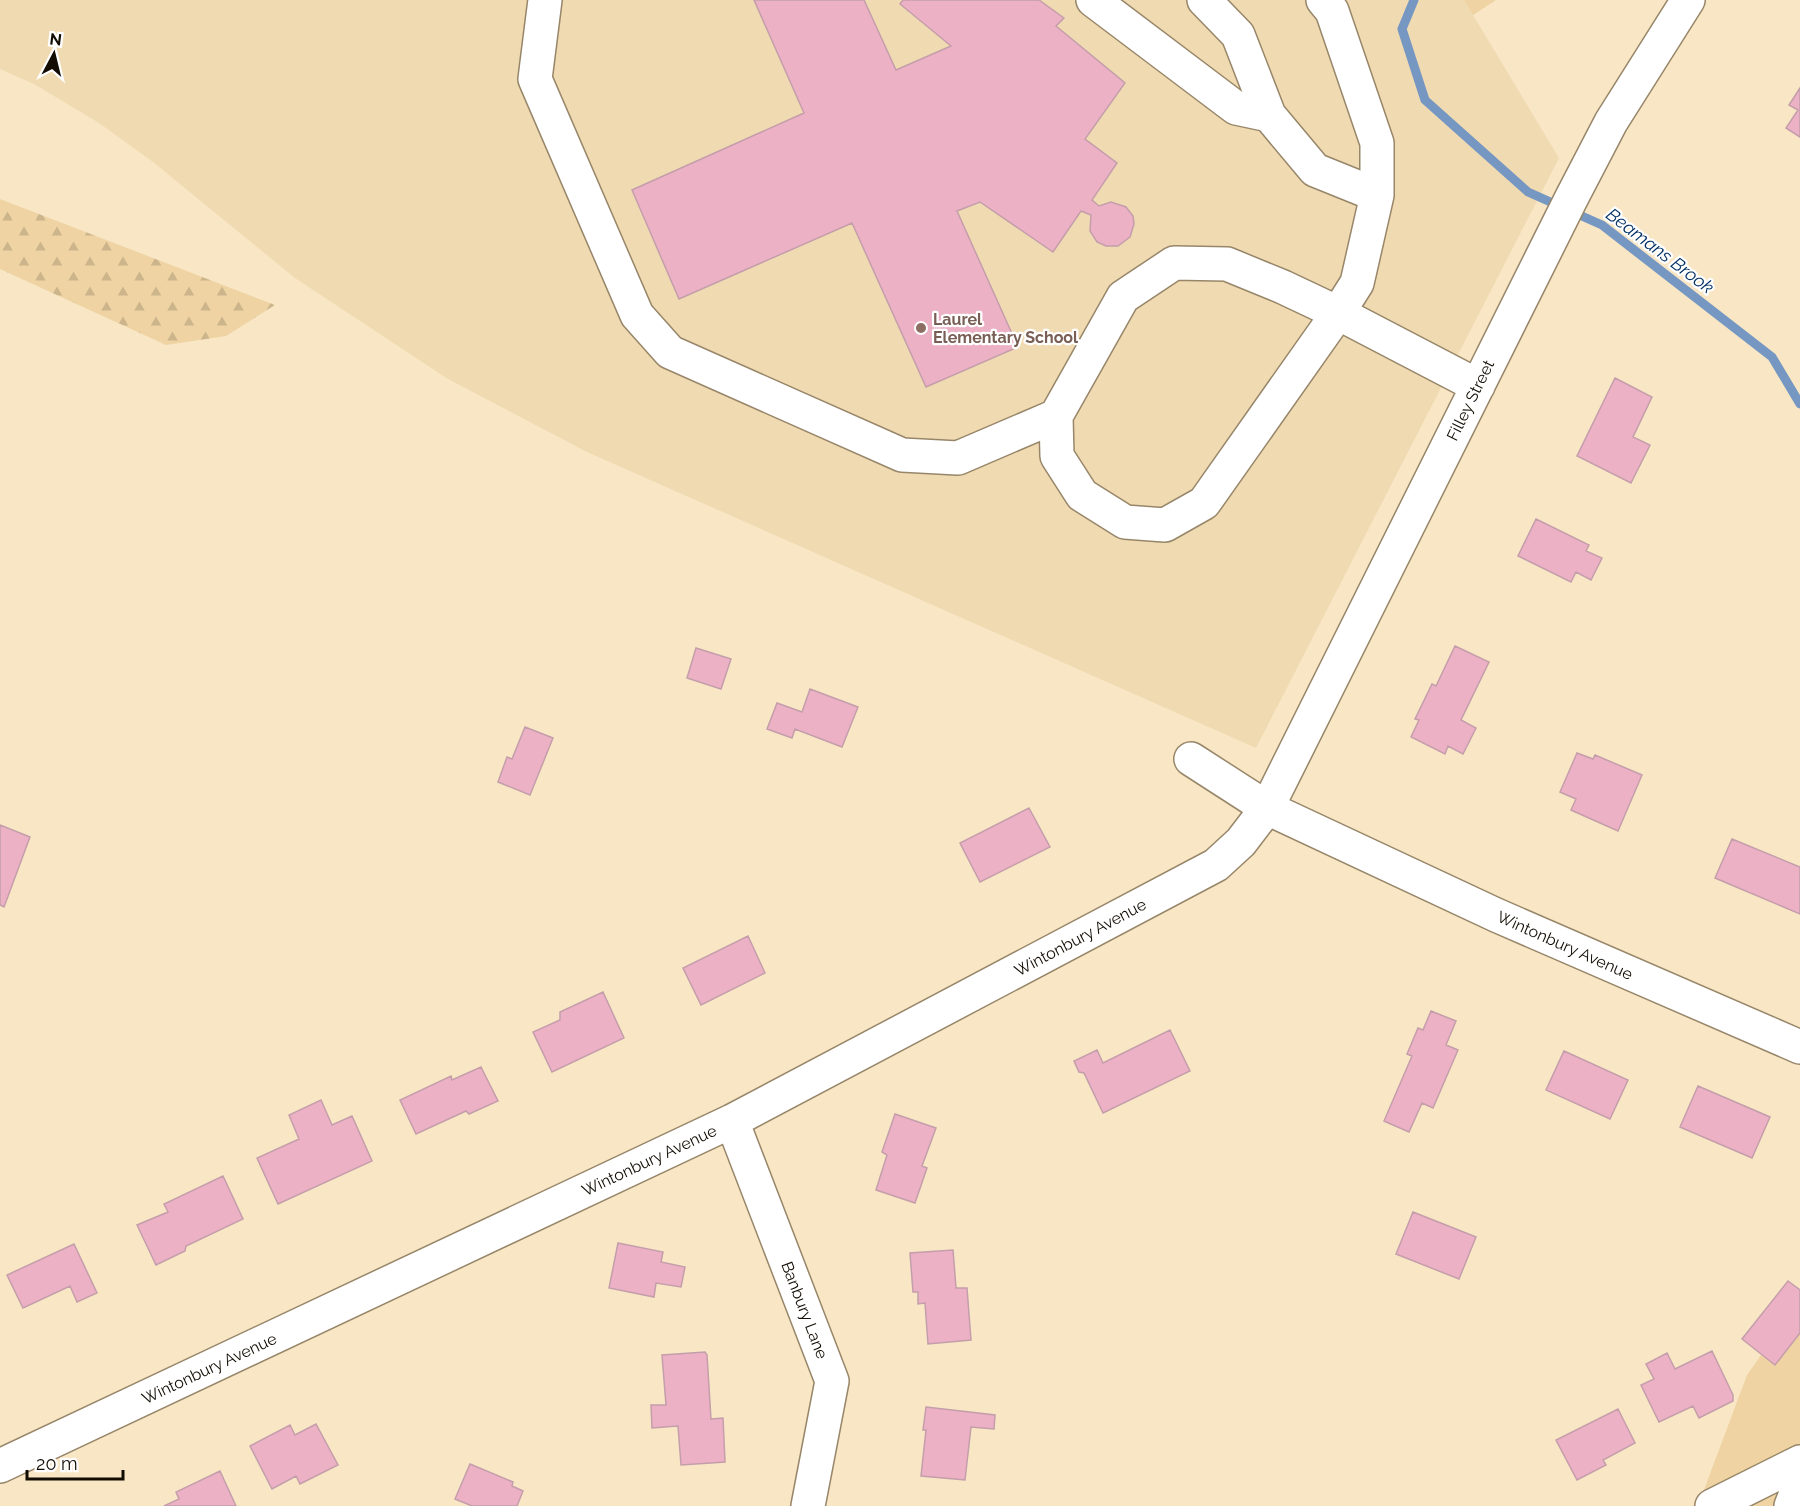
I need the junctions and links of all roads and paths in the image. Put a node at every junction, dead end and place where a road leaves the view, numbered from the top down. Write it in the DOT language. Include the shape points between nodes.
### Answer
graph roads {
  1 [pos="545,0"];
  2 [pos="1093,0"];
  3 [pos="1204,0"];
  4 [pos="1323,0"];
  5 [pos="1688,0"];
  6 [pos="1269,115"];
  7 [pos="1377,195"];
  8 [pos="1338,313"];
  9 [pos="1478,386"];
  10 [pos="1056,416"];
  11 [pos="1191,759"];
  12 [pos="1267,808"];
  13 [pos="1800,1047"];
  14 [pos="732,1121"];
  15 [pos="1800,1462"];
  16 [pos="0,1466"];
  17 [pos="1800,1483"];
  18 [pos="808,1506"];
  19 [pos="1712,1506"];
  20 [pos="1791,1506"];
  1 -- 10 [label="street" via="535,79 637,315 670,352 902,455 958,459"];
  2 -- 6 [label="street" via="1236,108"];
  3 -- 6 [label="street" via="1238,35"];
  4 -- 7 [label="street" via="1332,11 1377,143"];
  5 -- 9 [label="street, Filley Street" via="1611,122"];
  6 -- 7 [label="street" via="1316,170"];
  7 -- 8 [label="street" via="1357,283"];
  8 -- 9 [label="street"];
  8 -- 10 [label="street" via="1227,264 1174,263 1123,297"];
  8 -- 10 [label="street" via="1204,502 1165,525 1125,522 1082,495 1057,456"];
  9 -- 12 [label="street, Filley Street"];
  11 -- 12 [label="street, Wintonbury Avenue"];
  12 -- 13 [label="street, Wintonbury Avenue" via="1496,915"];
  12 -- 14 [label="street, Wintonbury Avenue" via="1216,865"];
  14 -- 16 [label="street, Wintonbury Avenue"];
  14 -- 18 [label="street, Banbury Lane" via="832,1381"];
  15 -- 19 [label="street"];
  17 -- 20 [label="street"];
}
